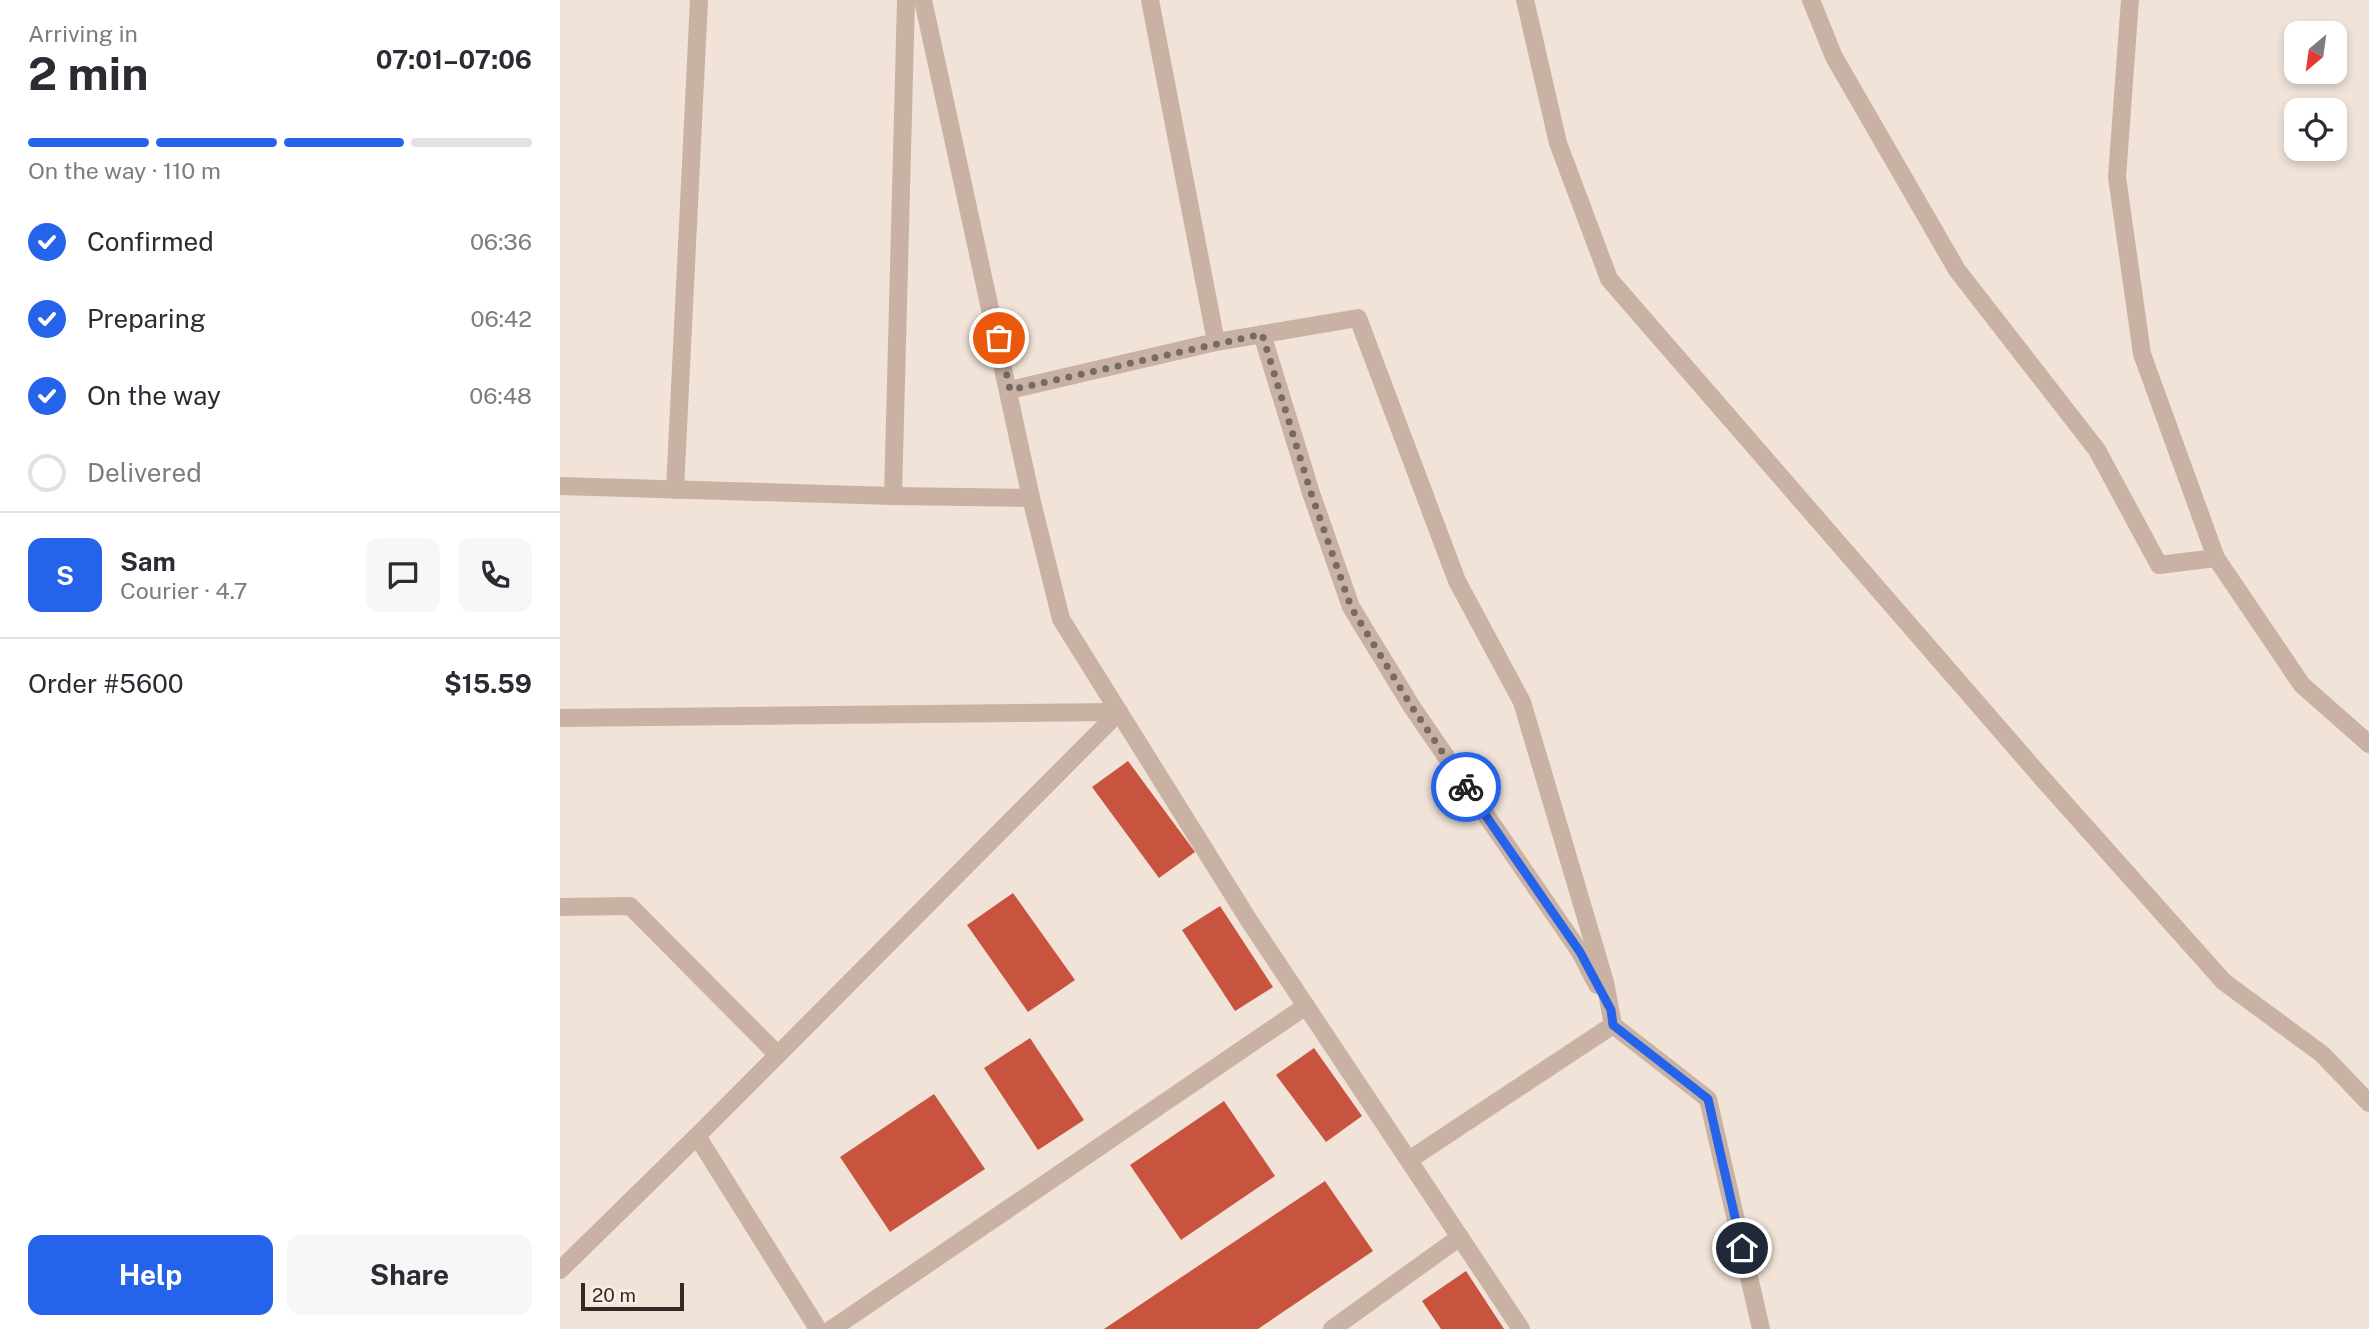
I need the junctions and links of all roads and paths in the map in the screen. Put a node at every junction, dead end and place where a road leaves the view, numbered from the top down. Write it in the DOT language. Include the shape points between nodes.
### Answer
graph roads {
  1 [pos="699,0"];
  2 [pos="906,0"];
  3 [pos="923,0"];
  4 [pos="1150,0"];
  5 [pos="1525,0"];
  6 [pos="1811,0"];
  7 [pos="2130,0"];
  8 [pos="1262,334"];
  9 [pos="1216,342"];
  10 [pos="1010,390"];
  11 [pos="560,486"];
  12 [pos="675,490"];
  13 [pos="893,496"];
  14 [pos="1031,498"];
  15 [pos="2216,558"];
  16 [pos="1119,712"];
  17 [pos="560,718"];
  18 [pos="2369,744"];
  19 [pos="560,907"];
  20 [pos="1306,1006"];
  21 [pos="1612,1018"];
  22 [pos="778,1055"];
  23 [pos="2369,1103"];
  24 [pos="697,1136"];
  25 [pos="1409,1160"];
  26 [pos="1460,1237"];
  27 [pos="560,1270"];
  28 [pos="818,1329"];
  29 [pos="832,1329"];
  30 [pos="1332,1329"];
  31 [pos="1521,1329"];
  32 [pos="1761,1329"];
  1 -- 12 [label="street"];
  2 -- 13 [label="street"];
  3 -- 10 [label="street"];
  4 -- 9 [label="street"];
  5 -- 23 [label="street" via="1558,144 1609,279 2224,982 2322,1054"];
  6 -- 15 [label="street" via="1834,57 1957,270 2097,450 2159,565"];
  7 -- 15 [label="street" via="2117,177 2142,354"];
  8 -- 9 [label="street"];
  8 -- 21 [label="street" via="1351,607 1412,707 1580,952"];
  8 -- 21 [label="street" via="1357,318 1457,581 1521,702"];
  9 -- 10 [label="street"];
  10 -- 14 [label="street"];
  11 -- 12 [label="street"];
  12 -- 13 [label="street"];
  13 -- 14 [label="street"];
  14 -- 16 [label="street" via="1061,620"];
  15 -- 18 [label="street" via="2302,685"];
  16 -- 17 [label="street"];
  16 -- 20 [label="street"];
  16 -- 22 [label="street"];
  19 -- 22 [label="street" via="631,906"];
  20 -- 25 [label="street"];
  20 -- 29 [label="street"];
  21 -- 25 [label="street"];
  21 -- 32 [label="street" via="1708,1099"];
  22 -- 24 [label="street"];
  24 -- 27 [label="street"];
  24 -- 28 [label="street"];
  25 -- 26 [label="street"];
  26 -- 30 [label="street"];
  26 -- 31 [label="street"];
}
